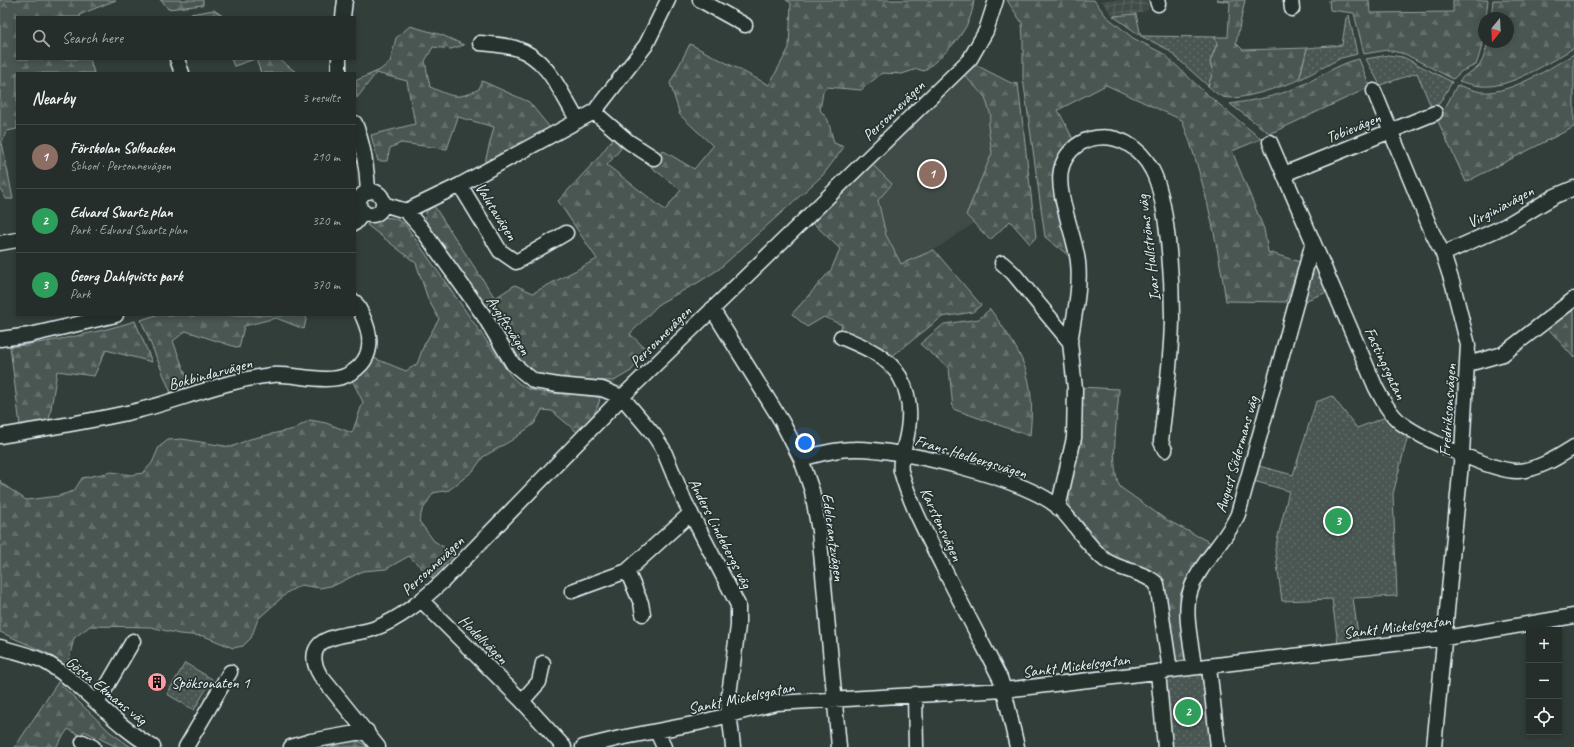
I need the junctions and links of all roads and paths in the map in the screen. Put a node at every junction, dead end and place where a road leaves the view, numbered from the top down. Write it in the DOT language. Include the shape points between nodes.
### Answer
graph roads {
  1 [pos="345,0"];
  2 [pos="668,0"];
  3 [pos="700,0"];
  4 [pos="996,0"];
  5 [pos="343,16"];
  6 [pos="745,25"];
  7 [pos="480,43"];
  8 [pos="177,60"];
  9 [pos="339,60"];
  10 [pos="182,72"];
  11 [pos="339,72"];
  12 [pos="1374,91"];
  13 [pos="594,112"];
  14 [pos="1435,113"];
  15 [pos="578,121"];
  16 [pos="356,126"];
  17 [pos="1391,130"];
  18 [pos="1270,142"];
  19 [pos="654,158"];
  20 [pos="1284,174"];
  21 [pos="460,185"];
  22 [pos="1574,188"];
  23 [pos="368,192"];
  24 [pos="383,204"];
  25 [pos="364,212"];
  26 [pos="406,212"];
  27 [pos="356,222"];
  28 [pos="566,233"];
  29 [pos="16,240"];
  30 [pos="1313,242"];
  31 [pos="0,243"];
  32 [pos="1443,254"];
  33 [pos="1002,263"];
  34 [pos="1574,299"];
  35 [pos="356,304"];
  36 [pos="712,309"];
  37 [pos="112,316"];
  38 [pos="841,336"];
  39 [pos="0,339"];
  40 [pos="1070,342"];
  41 [pos="1468,364"];
  42 [pos="622,397"];
  43 [pos="0,436"];
  44 [pos="1574,447"];
  45 [pos="1165,450"];
  46 [pos="903,453"];
  47 [pos="1462,453"];
  48 [pos="801,459"];
  49 [pos="1058,508"];
  50 [pos="691,513"];
  51 [pos="627,571"];
  52 [pos="572,591"];
  53 [pos="422,601"];
  54 [pos="644,614"];
  55 [pos="1574,616"];
  56 [pos="1445,638"];
  57 [pos="133,641"];
  58 [pos="0,647"];
  59 [pos="543,664"];
  60 [pos="1194,667"];
  61 [pos="1209,667"];
  62 [pos="1164,671"];
  63 [pos="230,672"];
  64 [pos="1004,690"];
  65 [pos="915,694"];
  66 [pos="834,699"];
  67 [pos="522,701"];
  68 [pos="96,703"];
  69 [pos="728,715"];
  70 [pos="367,731"];
  71 [pos="657,732"];
  72 [pos="313,744"];
  73 [pos="148,746"];
  74 [pos="186,747"];
  75 [pos="291,747"];
  76 [pos="378,747"];
  77 [pos="564,747"];
  78 [pos="583,747"];
  79 [pos="664,747"];
  80 [pos="733,747"];
  81 [pos="839,747"];
  82 [pos="916,747"];
  83 [pos="1017,747"];
  84 [pos="1165,747"];
  85 [pos="1218,747"];
  86 [pos="1427,747"];
  87 [pos="1434,747"];
  1 -- 5 [label="street"];
  2 -- 13 [label="street, Valutavägen" via="646,45"];
  3 -- 6 [label="street"];
  4 -- 36 [label="street, Personnevägen" via="986,31 970,59"];
  7 -- 15 [label="street" via="514,48 540,62 552,75"];
  8 -- 10 [label="street"];
  9 -- 11 [label="street"];
  12 -- 17 [label="street, Fredriksonsvägen"];
  13 -- 15 [label="street, Valutavägen"];
  13 -- 19 [label="street" via="629,142"];
  14 -- 17 [label="street, Tobievägen"];
  15 -- 21 [label="street, Valutavägen"];
  16 -- 23 [label="street" via="364,146"];
  17 -- 20 [label="street, Tobievägen"];
  17 -- 32 [label="street, Fredriksonsvägen"];
  18 -- 20 [label="street, Fastingsgatan"];
  20 -- 30 [label="street, Fastingsgatan"];
  21 -- 26 [label="street, Valutavägen"];
  21 -- 28 [label="street, Valutavägen" via="500,251 516,262"];
  22 -- 32 [label="street, Virginiavägen" via="1555,196 1505,226"];
  23 -- 24 [label="street" via="379,194"];
  23 -- 25 [label="street" via="360,199 360,206"];
  24 -- 25 [label="street" via="378,213 370,215"];
  24 -- 26 [label="street"];
  25 -- 27 [label="street"];
  26 -- 42 [label="street, Avgiftsvägen" via="421,228 484,316 513,364 522,373 534,381 602,389"];
  29 -- 31 [label="street"];
  30 -- 47 [label="street, Fastingsgatan" via="1376,388 1390,412 1413,430"];
  30 -- 60 [label="street, August Södermans väg" via="1238,514 1229,532 1217,546 1195,582 1189,597"];
  32 -- 41 [label="street, Fredriksonsvägen" via="1467,340"];
  33 -- 40 [label="street"];
  34 -- 41 [label="street" via="1503,354"];
  35 -- 43 [label="street, Bokbindarvägen" via="368,326 370,342 362,362 346,375 334,378 273,375 248,379 95,420"];
  36 -- 42 [label="street, Personnevägen"];
  36 -- 48 [label="street, Edelcrantzvägen" via="778,416"];
  37 -- 39 [label="street"];
  38 -- 46 [label="street, Karstensvägen" via="883,358 899,376 909,408 909,429"];
  40 -- 45 [label="street, Ivar Hallströms väg" via="1079,274 1076,246 1062,193 1061,171 1063,163 1076,145 1096,137 1117,138 1138,150 1146,160 1153,170 1161,194 1172,296 1171,338 1161,442"];
  40 -- 49 [label="street, Ivar Hallströms väg" via="1076,389 1074,438"];
  41 -- 47 [label="street, Fredriksonsvägen"];
  42 -- 50 [label="street, Anders Lindebergs väg" via="654,435"];
  42 -- 53 [label="street, Personnevägen"];
  44 -- 47 [label="street, Fastingsgatan" via="1546,463 1518,471 1498,468"];
  46 -- 48 [label="street, Frans Hedbergsvägen" via="843,449"];
  46 -- 49 [label="street, Frans Hedbergsvägen" via="1003,481 1035,494"];
  46 -- 64 [label="street, Karstensvägen" via="901,469 915,511"];
  47 -- 56 [label="street, Fredriksonsvägen"];
  48 -- 66 [label="street, Edelcrantzvägen" via="812,491 818,524"];
  49 -- 62 [label="street, Frans Hedbergsvägen" via="1085,541 1105,559 1152,579 1157,584"];
  50 -- 51 [label="street"];
  50 -- 69 [label="street, Anders Lindebergs väg" via="738,605"];
  51 -- 52 [label="street"];
  51 -- 54 [label="street" via="642,603"];
  53 -- 67 [label="street, Hodellvägen"];
  53 -- 70 [label="street, Personnevägen" via="403,614 372,629 325,641 314,654 320,675"];
  55 -- 56 [label="street, Sankt Mickelsgatan"];
  56 -- 61 [label="street, Sankt Mickelsgatan"];
  56 -- 87 [label="street, Fredriksonsvägen"];
  57 -- 68 [label="street"];
  58 -- 68 [label="street, Gösta Ekmans väg" via="45,662 70,679"];
  59 -- 67 [label="street" via="539,682"];
  60 -- 61 [label="street, Sankt Mickelsgatan"];
  60 -- 62 [label="street, Sankt Mickelsgatan"];
  61 -- 85 [label="street"];
  62 -- 64 [label="street, Sankt Mickelsgatan"];
  62 -- 84 [label="street"];
  63 -- 74 [label="street"];
  64 -- 65 [label="street, Sankt Mickelsgatan"];
  64 -- 83 [label="street, Karstensvägen"];
  65 -- 66 [label="street, Sankt Mickelsgatan"];
  65 -- 82 [label="street"];
  66 -- 69 [label="street, Sankt Mickelsgatan" via="776,703"];
  66 -- 81 [label="street, Edelcrantzvägen"];
  67 -- 77 [label="street, Hodellvägen"];
  68 -- 73 [label="street, Gösta Ekmans väg"];
  69 -- 71 [label="street, Sankt Mickelsgatan"];
  69 -- 80 [label="street, Anders Lindebergs väg"];
  70 -- 72 [label="street"];
  70 -- 76 [label="street"];
  71 -- 78 [label="street, Sankt Mickelsgatan"];
  71 -- 79 [label="street"];
  72 -- 75 [label="street"];
  86 -- 87 [label="street"];
}
